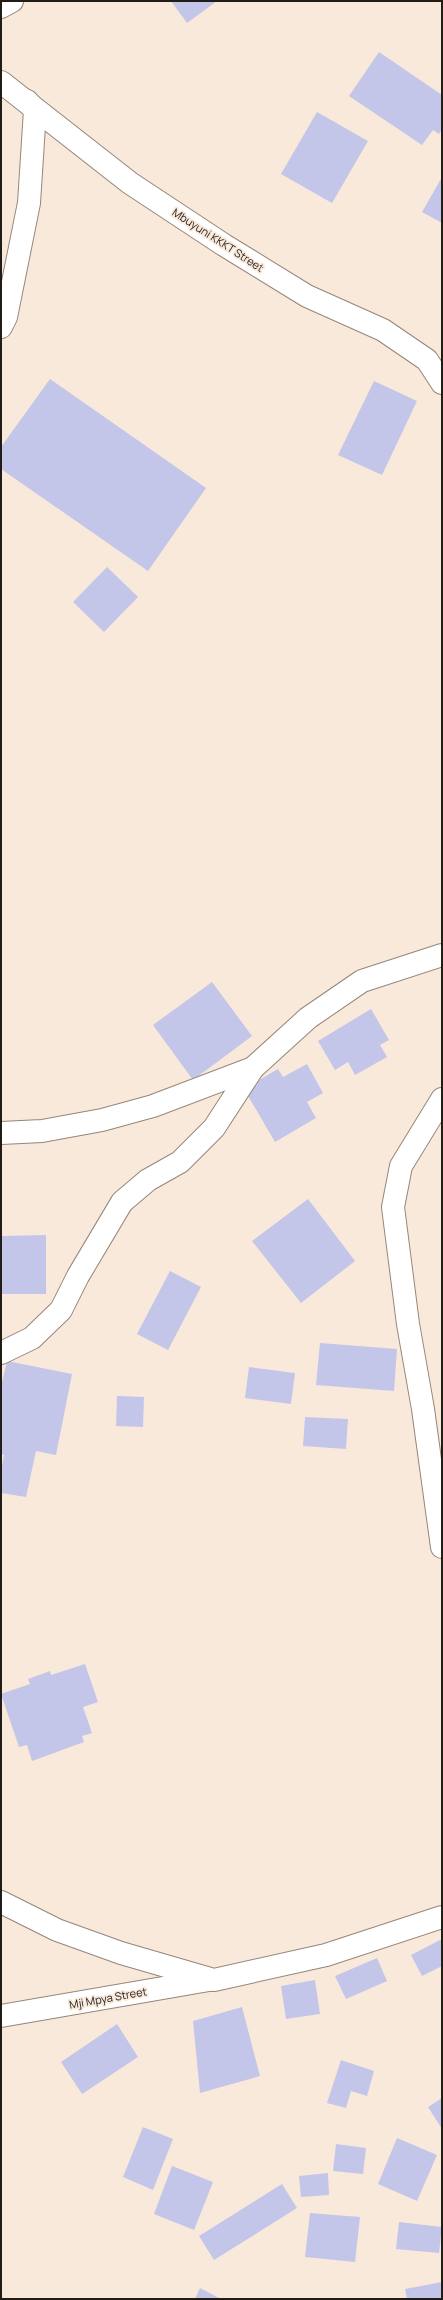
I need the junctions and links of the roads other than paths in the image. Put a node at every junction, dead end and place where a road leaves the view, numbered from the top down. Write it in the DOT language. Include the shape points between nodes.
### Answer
graph roads {
  1 [pos="12,1"];
  2 [pos="1,7"];
  3 [pos="1,82"];
  4 [pos="26,101"];
  5 [pos="1,327"];
  6 [pos="442,383"];
  7 [pos="442,955"];
  8 [pos="253,1068"];
  9 [pos="442,1099"];
  10 [pos="1,1133"];
  11 [pos="1,1354"];
  12 [pos="442,1547"];
  13 [pos="1,1902"];
  14 [pos="442,1917"];
  15 [pos="214,1980"];
  16 [pos="1,2016"];
  1 -- 2 [label="street"];
  3 -- 4 [label="street, Mbuyuni KKKT Street"];
  4 -- 5 [label="street" via="35,110 29,203 6,317"];
  4 -- 6 [label="street, Mbuyuni KKKT Street" via="130,183 224,245 306,296 383,330 427,360"];
  7 -- 8 [label="street" via="362,981 308,1018"];
  8 -- 10 [label="street" via="153,1106 102,1120 42,1131"];
  8 -- 11 [label="street" via="214,1128 180,1162 148,1180 122,1202 61,1310 32,1338"];
  9 -- 12 [label="street" via="401,1166 392,1207"];
  13 -- 15 [label="street" via="57,1930 122,1953"];
  14 -- 15 [label="street, Mji Mpya Street" via="326,1955"];
  15 -- 16 [label="street, Mji Mpya Street"];
}
